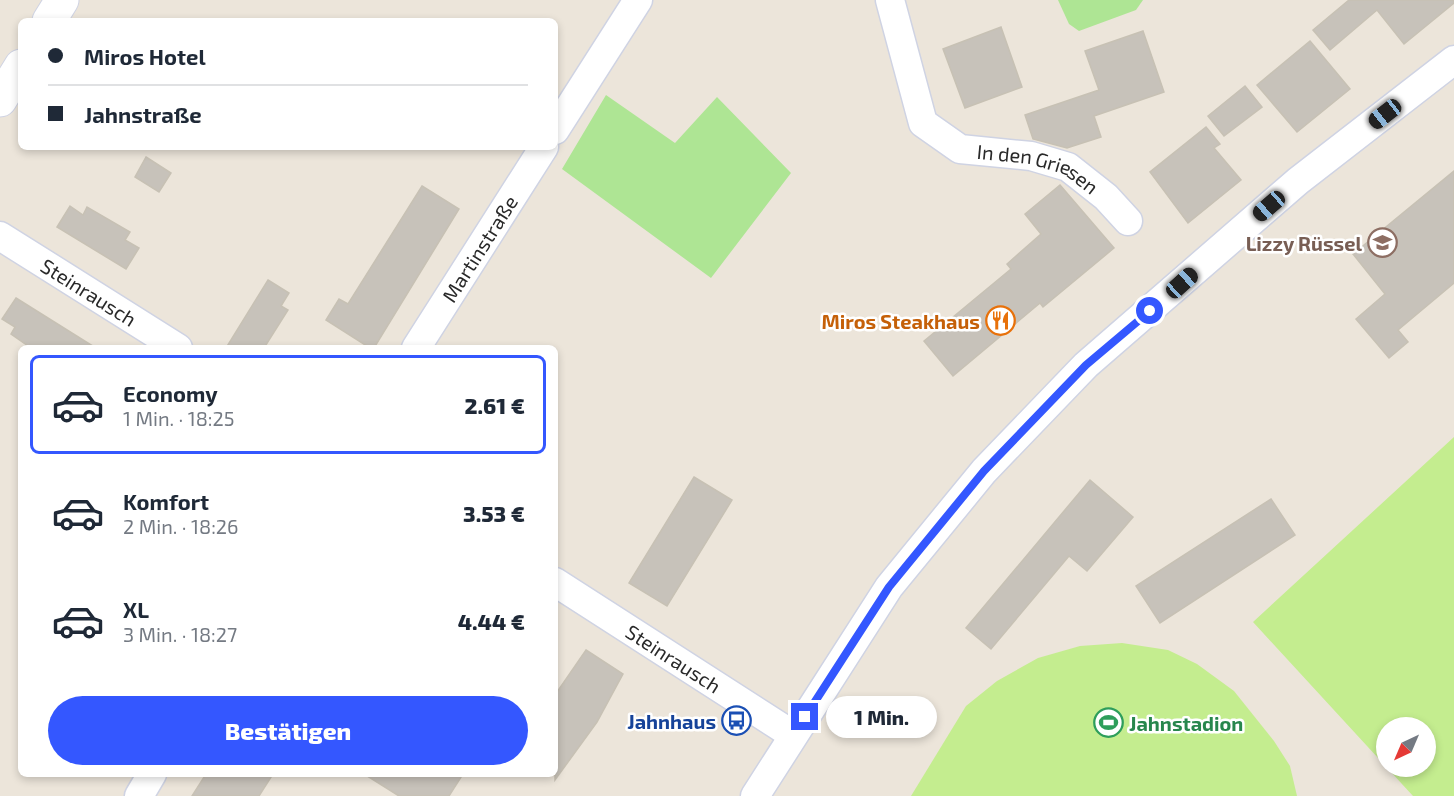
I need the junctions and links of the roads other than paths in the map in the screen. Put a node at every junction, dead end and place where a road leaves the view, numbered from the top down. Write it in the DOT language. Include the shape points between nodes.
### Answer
graph roads {
  1 [pos="62,0"];
  2 [pos="638,0"];
  3 [pos="890,0"];
  4 [pos="51,18"];
  5 [pos="1454,60"];
  6 [pos="18,71"];
  7 [pos="0,100"];
  8 [pos="558,125"];
  9 [pos="542,150"];
  10 [pos="1128,221"];
  11 [pos="0,236"];
  12 [pos="173,345"];
  13 [pos="418,345"];
  14 [pos="558,584"];
  15 [pos="793,735"];
  16 [pos="150,777"];
  17 [pos="139,796"];
  18 [pos="755,796"];
  1 -- 4 [label="street"];
  2 -- 8 [label="street"];
  3 -- 10 [label="street, In den Griesen" via="923,123 960,148 1031,156 1068,167 1106,197"];
  5 -- 15 [label="street" via="1298,181 1086,365 984,471 889,587"];
  6 -- 7 [label="street"];
  9 -- 13 [label="street, Martinstraße"];
  11 -- 12 [label="street, Steinrausch"];
  14 -- 15 [label="street, Steinrausch"];
  15 -- 18 [label="street"];
  16 -- 17 [label="street"];
}
